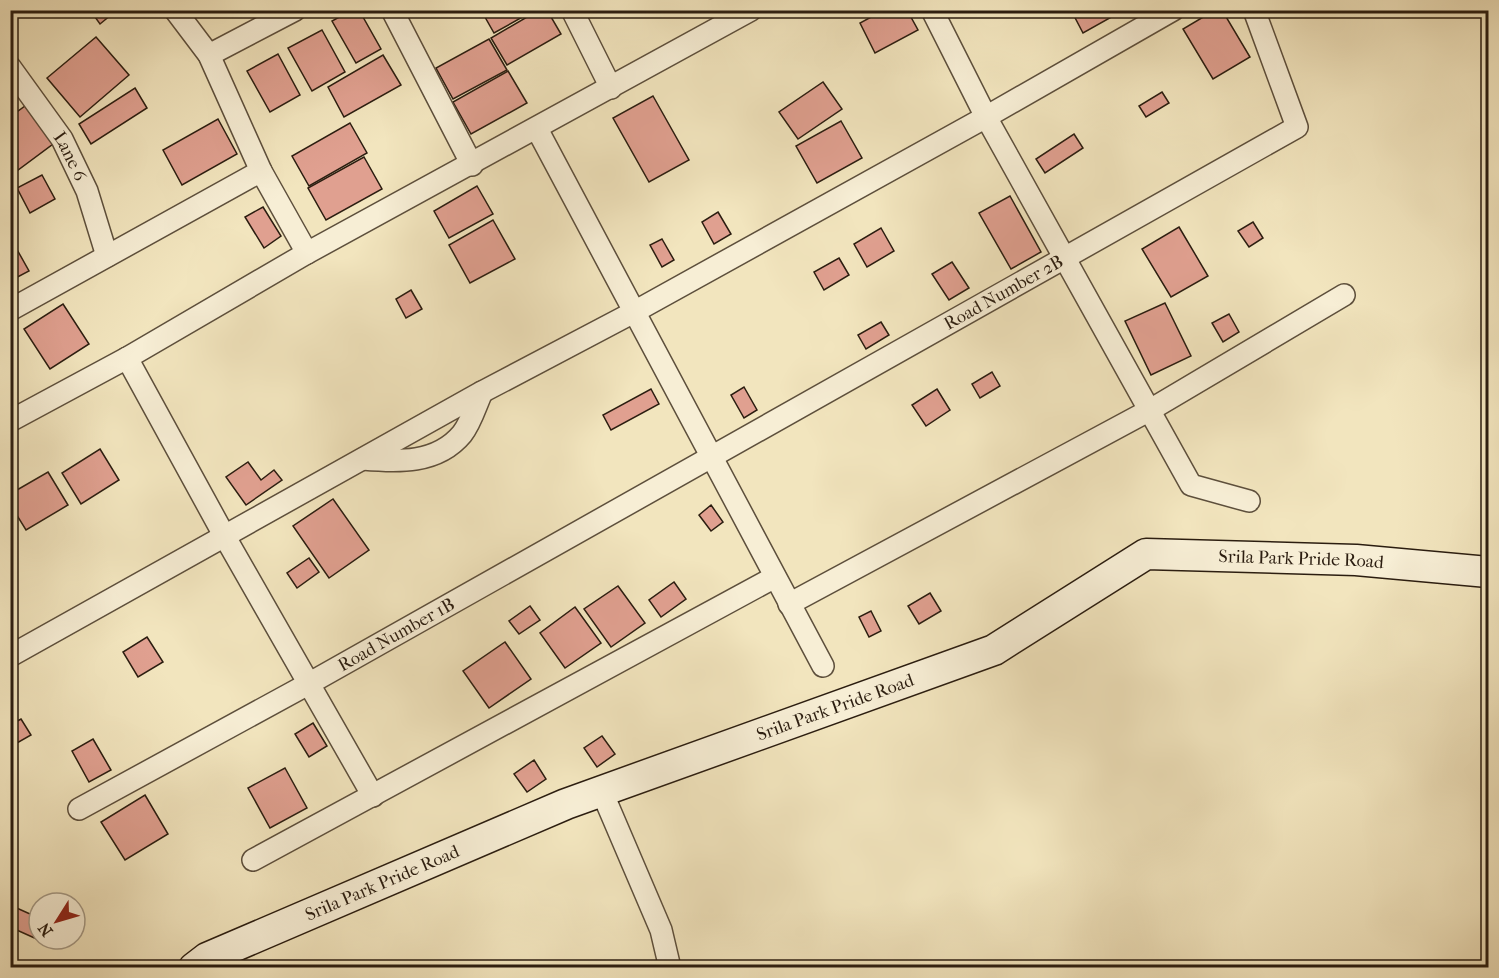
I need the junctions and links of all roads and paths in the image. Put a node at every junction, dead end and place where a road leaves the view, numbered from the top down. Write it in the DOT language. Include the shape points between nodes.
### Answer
graph roads {
  1 [pos="175,10"];
  2 [pos="295,10"];
  3 [pos="392,10"];
  4 [pos="572,10"];
  5 [pos="751,10"];
  6 [pos="932,10"];
  7 [pos="1173,10"];
  8 [pos="1254,10"];
  9 [pos="209,56"];
  10 [pos="10,67"];
  11 [pos="611,88"];
  12 [pos="986,117"];
  13 [pos="537,129"];
  14 [pos="472,165"];
  15 [pos="261,171"];
  16 [pos="307,253"];
  17 [pos="107,256"];
  18 [pos="1064,257"];
  19 [pos="1344,295"];
  20 [pos="10,310"];
  21 [pos="634,312"];
  22 [pos="127,358"];
  23 [pos="482,392"];
  24 [pos="1150,410"];
  25 [pos="10,421"];
  26 [pos="711,458"];
  27 [pos="363,459"];
  28 [pos="1249,501"];
  29 [pos="225,537"];
  30 [pos="1488,572"];
  31 [pos="775,577"];
  32 [pos="789,604"];
  33 [pos="10,656"];
  34 [pos="823,666"];
  35 [pos="310,683"];
  36 [pos="602,792"];
  37 [pos="373,796"];
  38 [pos="80,809"];
  39 [pos="253,860"];
  40 [pos="194,968"];
  41 [pos="670,968"];
  1 -- 9 [label="street"];
  2 -- 9 [label="street"];
  3 -- 14 [label="street"];
  4 -- 11 [label="street"];
  5 -- 11 [label="street"];
  6 -- 12 [label="street"];
  7 -- 12 [label="street"];
  8 -- 18 [label="street, Road Number 2B" via="1297,127"];
  9 -- 15 [label="street"];
  10 -- 17 [label="street, Lane 6" via="62,139 87,190"];
  11 -- 13 [label="street"];
  12 -- 18 [label="street"];
  12 -- 21 [label="street"];
  13 -- 14 [label="street"];
  13 -- 21 [label="street"];
  14 -- 16 [label="street"];
  15 -- 16 [label="street"];
  15 -- 17 [label="street"];
  16 -- 22 [label="street"];
  17 -- 20 [label="street"];
  18 -- 24 [label="street"];
  18 -- 26 [label="street, Road Number 2B"];
  19 -- 24 [label="street"];
  21 -- 23 [label="street"];
  21 -- 26 [label="street"];
  22 -- 25 [label="street"];
  22 -- 29 [label="street"];
  23 -- 27 [label="street"];
  23 -- 27 [label="street" via="463,433 444,450 421,459"];
  24 -- 28 [label="street" via="1191,485"];
  24 -- 32 [label="street"];
  26 -- 31 [label="street"];
  26 -- 35 [label="street, Road Number 1B"];
  27 -- 29 [label="street"];
  29 -- 33 [label="street"];
  29 -- 35 [label="street"];
  30 -- 36 [label="street, Srila Park Pride Road" via="1356,560 1146,554 994,651"];
  31 -- 32 [label="street"];
  31 -- 37 [label="street"];
  32 -- 34 [label="street"];
  35 -- 37 [label="street"];
  35 -- 38 [label="street, Road Number 1B"];
  36 -- 40 [label="street, Srila Park Pride Road" via="207,958"];
  36 -- 41 [label="street" via="661,930"];
  37 -- 39 [label="street"];
}
